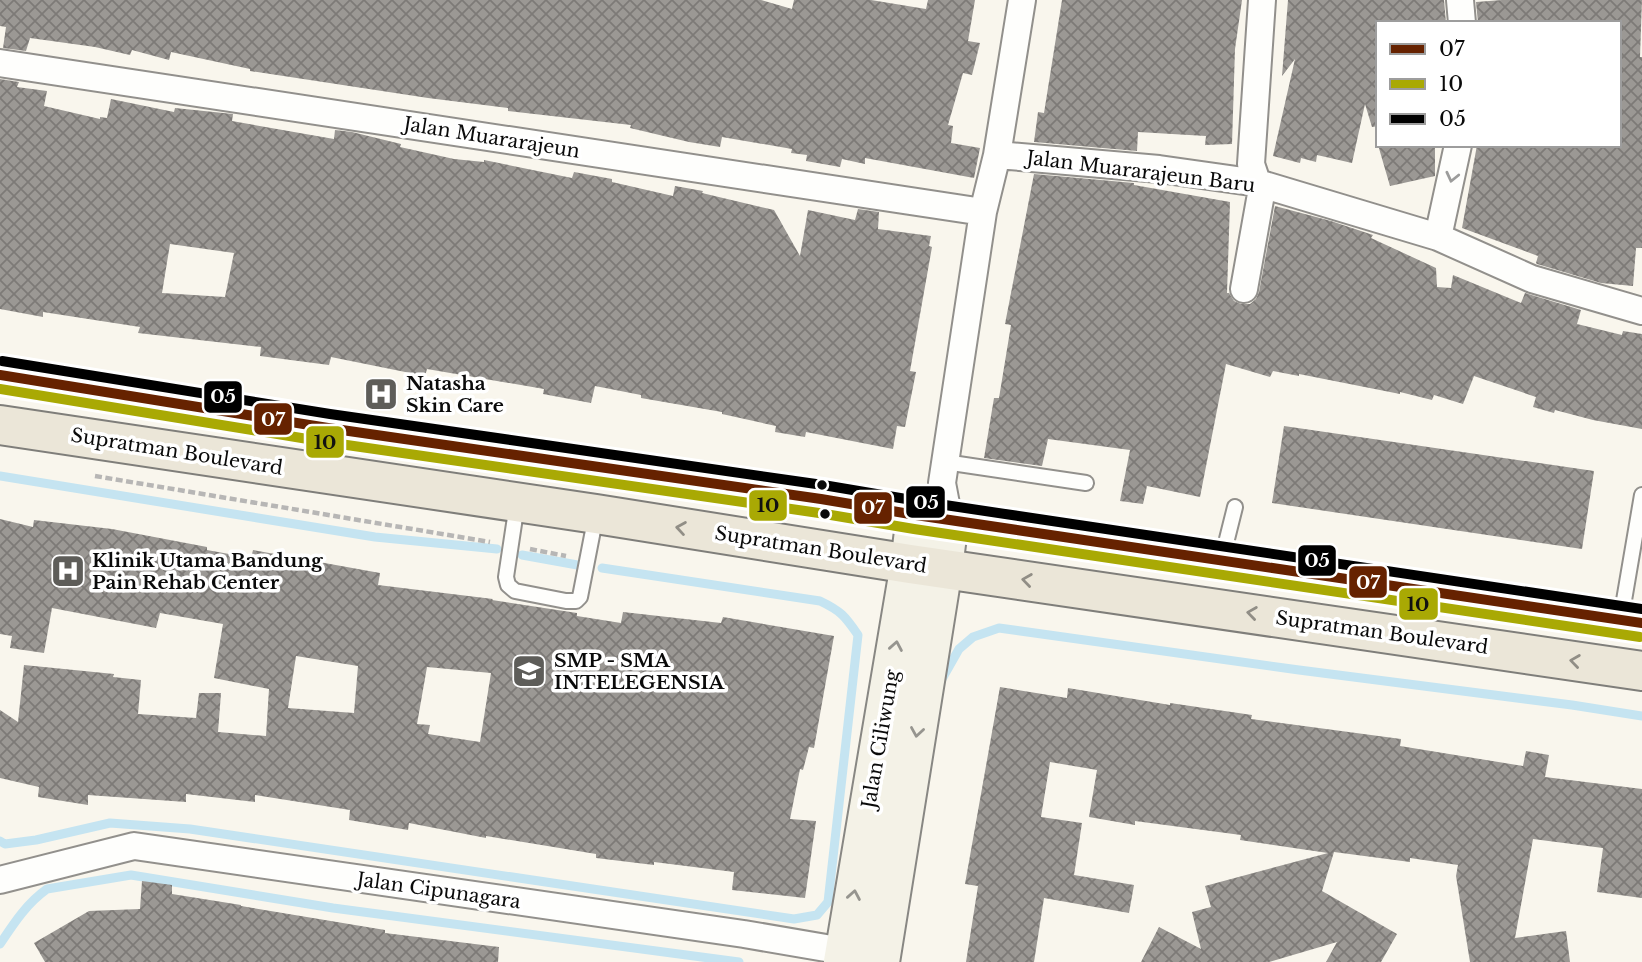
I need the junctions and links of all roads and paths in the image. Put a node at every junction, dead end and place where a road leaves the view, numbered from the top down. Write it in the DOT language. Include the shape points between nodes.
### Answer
graph roads {
  1 [pos="1022,0"];
  2 [pos="1262,0"];
  3 [pos="1460,0"];
  4 [pos="1462,21"];
  5 [pos="0,63"];
  6 [pos="1458,147"];
  7 [pos="997,155"];
  8 [pos="1258,183"];
  9 [pos="983,212"];
  10 [pos="1438,237"];
  11 [pos="1244,289"];
  12 [pos="1642,311"];
  13 [pos="0,375"];
  14 [pos="0,425"];
  15 [pos="95,476"];
  16 [pos="1086,483"];
  17 [pos="938,495"];
  18 [pos="1642,495"];
  19 [pos="517,502"];
  20 [pos="1235,507"];
  21 [pos="596,514"];
  22 [pos="510,546"];
  23 [pos="588,560"];
  24 [pos="1222,560"];
  25 [pos="926,566"];
  26 [pos="1631,621"];
  27 [pos="1642,671"];
  28 [pos="0,880"];
  29 [pos="844,957"];
  30 [pos="881,959"];
  1 -- 7 [label="street"];
  2 -- 8 [label="street" via="1251,164"];
  3 -- 4 [label="street"];
  5 -- 9 [label="street, Jalan Muararajeun"];
  6 -- 10 [label="street, one-way"];
  7 -- 8 [label="street, Jalan Muararajeun Baru"];
  7 -- 9 [label="street"];
  8 -- 10 [label="street, Jalan Muararajeun Baru"];
  8 -- 11 [label="street" via="1261,194"];
  9 -- 17 [label="street"];
  10 -- 12 [label="street, Jalan Muararajeun Baru" via="1532,279"];
  13 -- 17 [label="main road" via="807,497"];
  14 -- 19 [label="main road, Supratman Boulevard"];
  15 -- 22 [label="path"];
  16 -- 17 [label="lane"];
  17 -- 24 [label="main road"];
  17 -- 25 [label="street, Jalan Ciliwung"];
  18 -- 26 [label="lane"];
  19 -- 21 [label="main road, Supratman Boulevard"];
  19 -- 22 [label="lane"];
  20 -- 24 [label="lane"];
  21 -- 23 [label="lane"];
  25 -- 21 [label="main road, Supratman Boulevard, one-way"];
  22 -- 23 [label="path"];
  22 -- 23 [label="lane" via="506,577 515,591 566,601 580,597"];
  24 -- 26 [label="main road"];
  27 -- 25 [label="main road, Supratman Boulevard, one-way"];
  29 -- 25 [label="street, Jalan Ciliwung, one-way"];
  25 -- 30 [label="street, Jalan Ciliwung, one-way"];
  28 -- 29 [label="street, Jalan Cipunagara" via="134,846 730,932"];
  29 -- 30 [label="street, Jalan Cipunagara"];
}
